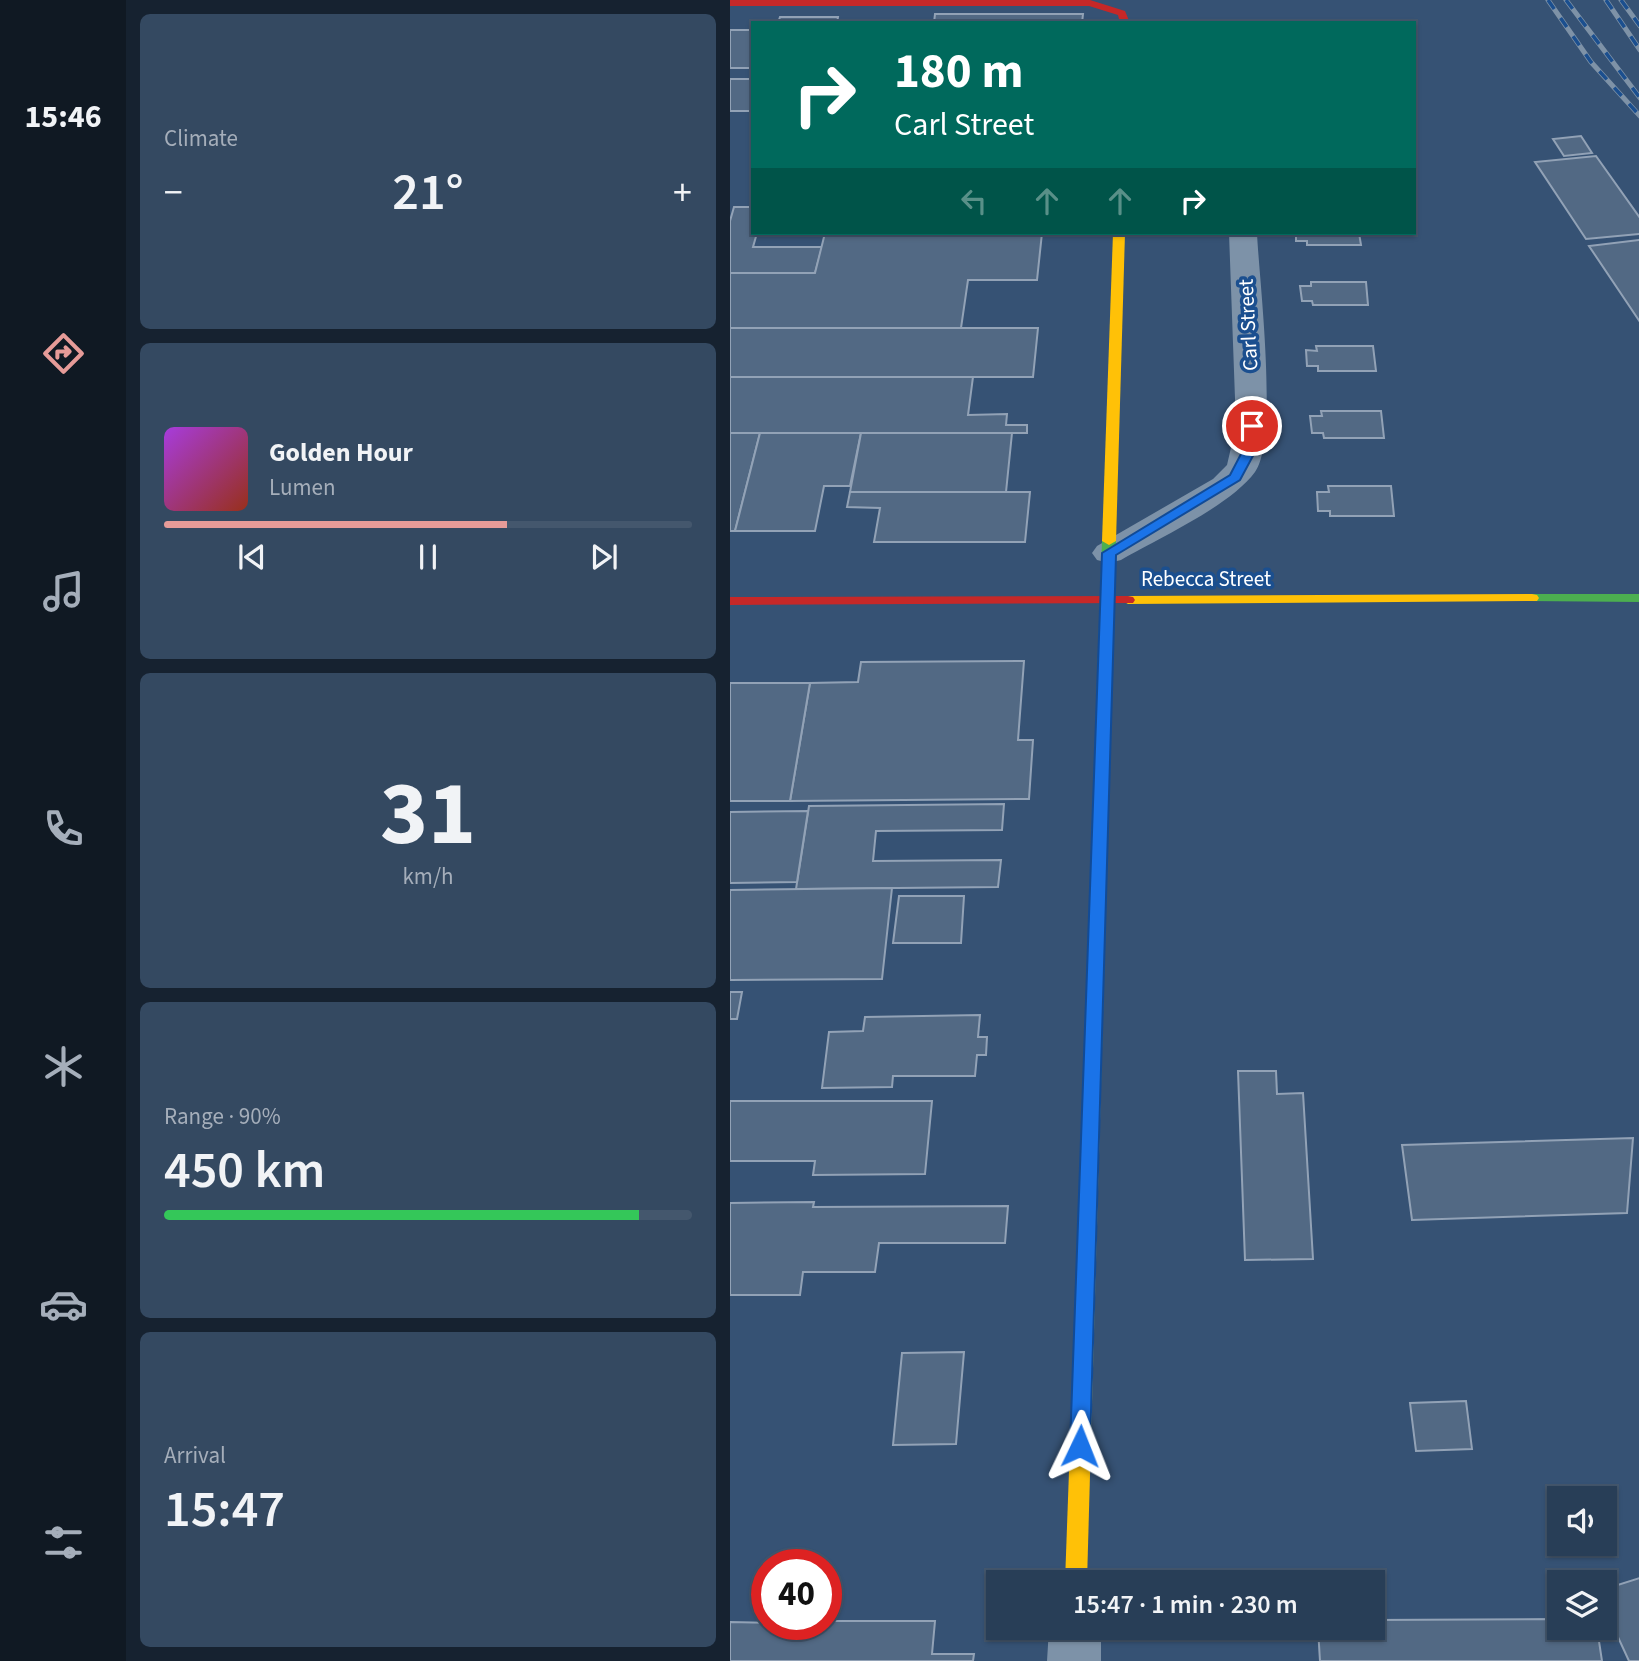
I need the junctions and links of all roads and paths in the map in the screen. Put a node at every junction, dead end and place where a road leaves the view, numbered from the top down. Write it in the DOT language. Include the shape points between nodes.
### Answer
graph roads {
  1 [pos="730,3"];
  2 [pos="1124,21"];
  3 [pos="1119,235"];
  4 [pos="1243,235"];
  5 [pos="1109,553"];
  6 [pos="1639,598"];
  7 [pos="1107,600"];
  8 [pos="730,601"];
  9 [pos="1076,1570"];
  10 [pos="1075,1640"];
  11 [pos="1074,1661"];
  1 -- 2 [label="street" via="1059,3 1100,5 1122,13"];
  3 -- 5 [label="street"];
  4 -- 5 [label="street, Carl Street" via="1252,426 1242,468 1224,486"];
  5 -- 7 [label="street"];
  6 -- 7 [label="street, Rebecca Street"];
  7 -- 8 [label="street, Rebecca Street"];
  7 -- 9 [label="street"];
  10 -- 11 [label="street"];
}
